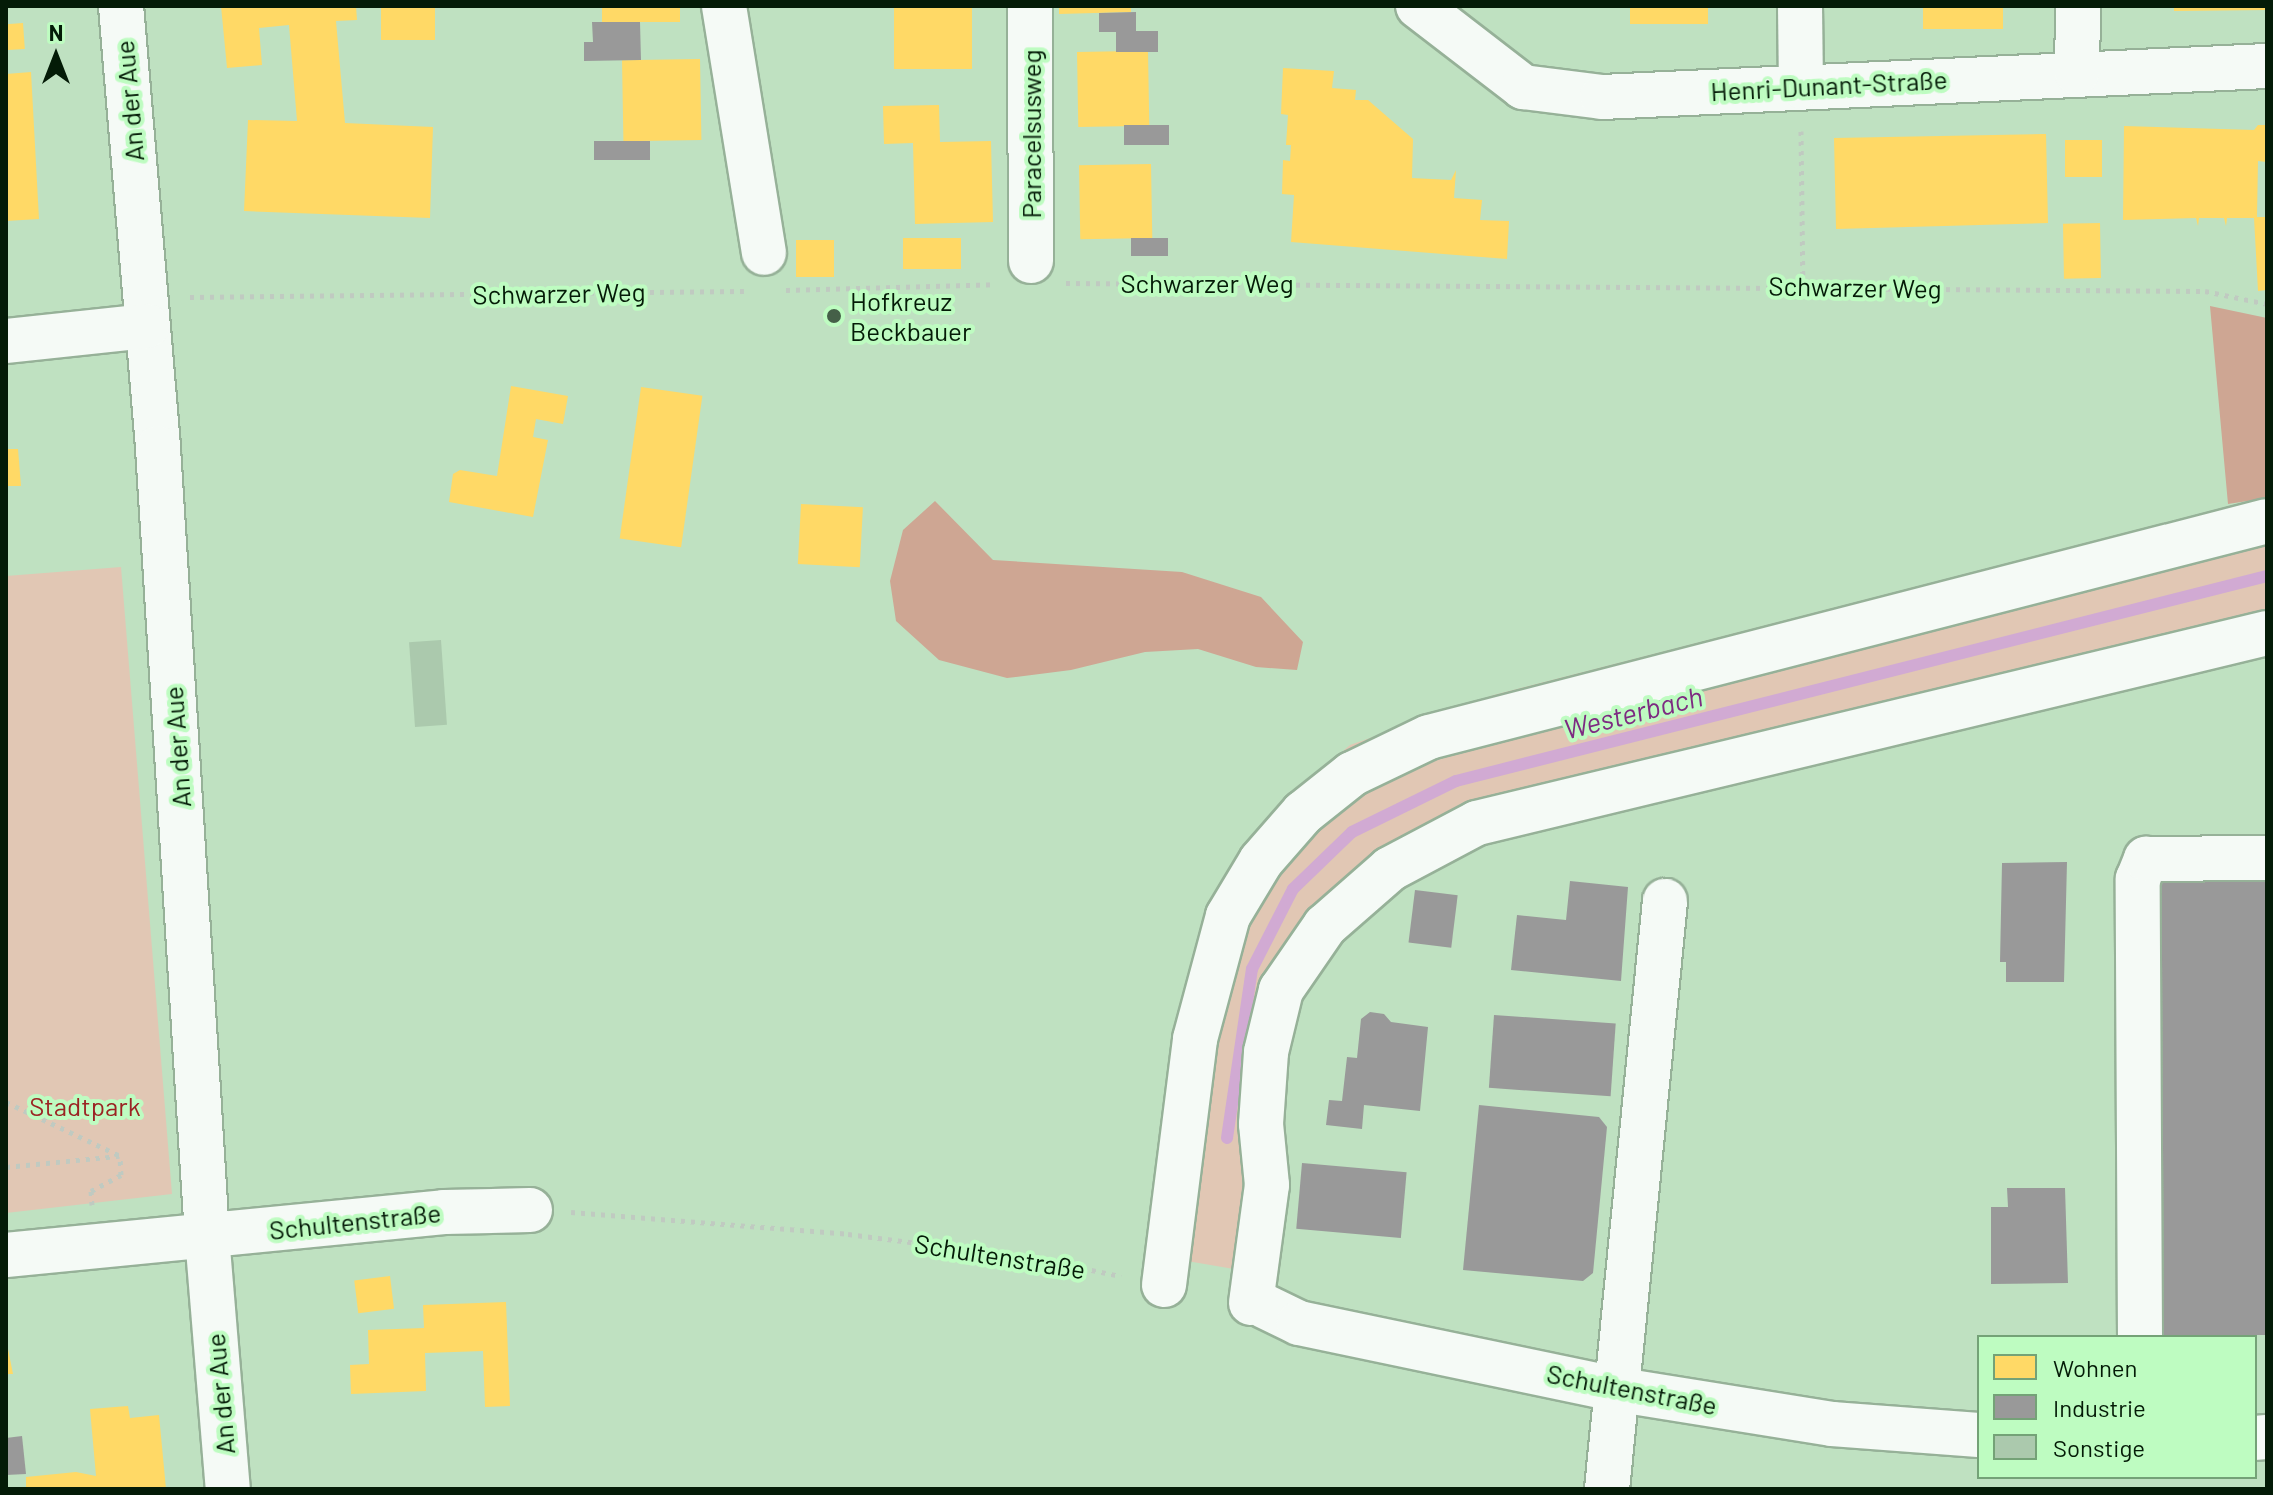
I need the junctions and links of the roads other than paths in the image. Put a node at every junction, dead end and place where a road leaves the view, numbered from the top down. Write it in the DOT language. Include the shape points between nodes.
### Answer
graph roads {
  1 [pos="121,6"];
  2 [pos="724,6"];
  3 [pos="1030,6"];
  4 [pos="1418,6"];
  5 [pos="1800,6"];
  6 [pos="2078,6"];
  7 [pos="2267,66"];
  8 [pos="2077,73"];
  9 [pos="1801,86"];
  10 [pos="1032,276"];
  11 [pos="764,278"];
  12 [pos="146,312"];
  13 [pos="6,341"];
  14 [pos="2267,521"];
  15 [pos="2267,633"];
  16 [pos="2267,858"];
  17 [pos="1665,901"];
  18 [pos="530,1210"];
  19 [pos="207,1236"];
  20 [pos="6,1255"];
  21 [pos="1164,1285"];
  22 [pos="2140,1335"];
  23 [pos="1614,1389"];
  24 [pos="1977,1435"];
  25 [pos="228,1489"];
  26 [pos="1607,1489"];
  1 -- 12 [label="street, An der Aue"];
  2 -- 11 [label="street"];
  3 -- 10 [label="street, Paracelsusweg"];
  4 -- 9 [label="street, Henri-Dunant-Straße" via="1523,87 1602,97"];
  5 -- 9 [label="street"];
  6 -- 8 [label="street"];
  7 -- 8 [label="street, Henri-Dunant-Straße"];
  8 -- 9 [label="street, Henri-Dunant-Straße"];
  12 -- 13 [label="street"];
  12 -- 19 [label="street, An der Aue"];
  14 -- 21 [label="street" via="1429,737 1352,774 1303,813 1261,861 1228,916 1195,1039"];
  15 -- 23 [label="street, Schultenstraße" via="1477,823 1390,869 1325,926 1281,990 1266,1052 1261,1124 1267,1185 1258,1304 1299,1323"];
  16 -- 22 [label="street" via="2146,859 2138,879"];
  17 -- 23 [label="street"];
  18 -- 19 [label="street, Schultenstraße" via="444,1212"];
  19 -- 20 [label="street, Schultenstraße"];
  19 -- 25 [label="street, An der Aue"];
  23 -- 24 [label="street, Schultenstraße" via="1832,1424"];
  23 -- 26 [label="street"];
}
